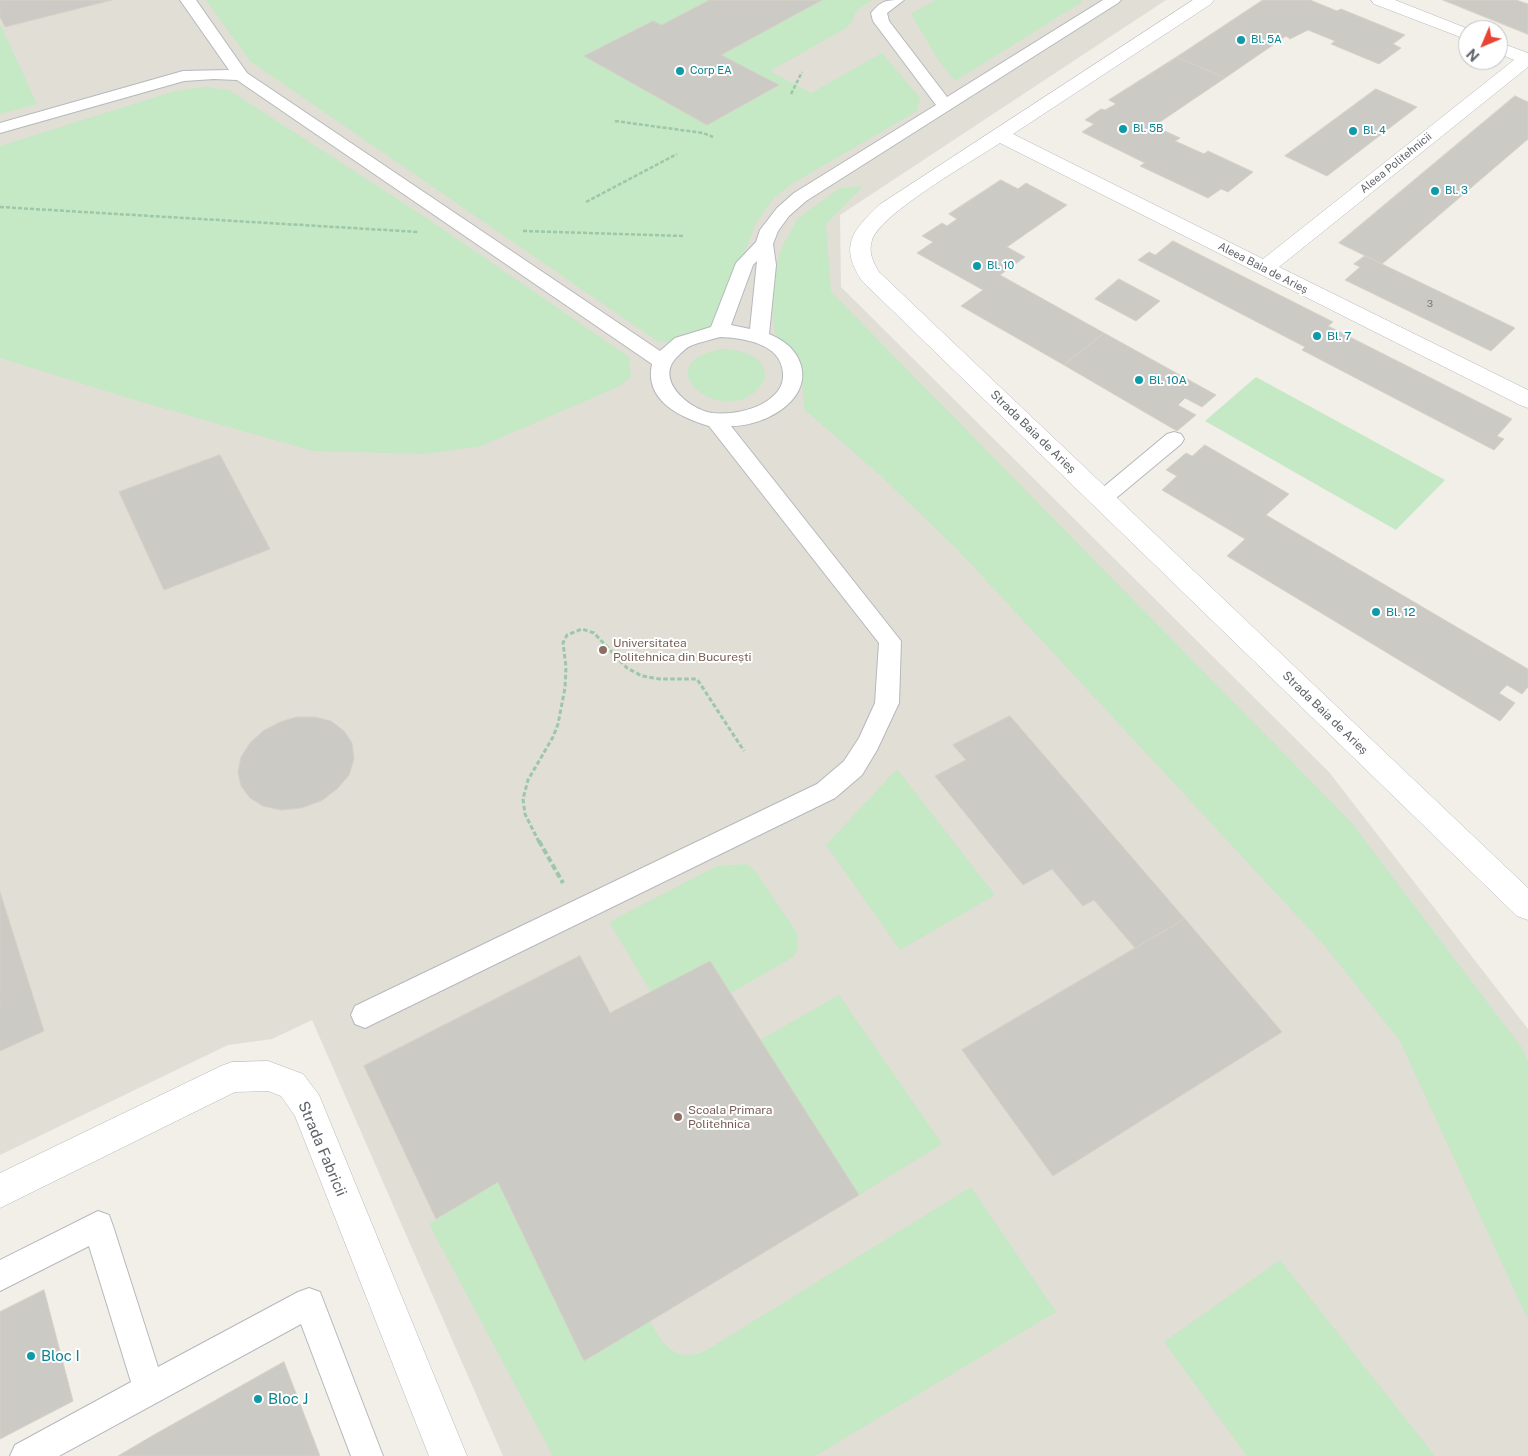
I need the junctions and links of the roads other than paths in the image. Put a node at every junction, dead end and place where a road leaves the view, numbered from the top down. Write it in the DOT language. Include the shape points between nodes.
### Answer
graph roads {
  1 [pos="188,0"];
  2 [pos="896,0"];
  3 [pos="1205,0"];
  4 [pos="1392,2"];
  5 [pos="1105,3"];
  6 [pos="1458,31"];
  7 [pos="1508,51"];
  8 [pos="1528,59"];
  9 [pos="241,76"];
  10 [pos="945,106"];
  11 [pos="0,128"];
  12 [pos="999,135"];
  13 [pos="764,244"];
  14 [pos="1264,268"];
  15 [pos="719,331"];
  16 [pos="759,336"];
  17 [pos="662,361"];
  18 [pos="1528,400"];
  19 [pos="716,420"];
  20 [pos="1174,439"];
  21 [pos="1102,499"];
  22 [pos="1528,907"];
  23 [pos="365,1015"];
  24 [pos="0,1191"];
  25 [pos="0,1276"];
  26 [pos="149,1389"];
  27 [pos="26,1456"];
  28 [pos="367,1456"];
  29 [pos="448,1456"];
  1 -- 9 [label="lane"];
  2 -- 10 [label="lane" via="878,13 880,21"];
  3 -- 12 [label="street, Strada Baia de Arieș"];
  4 -- 6 [label="street"];
  5 -- 10 [label="lane"];
  7 -- 8 [label="street, Aleea Politehnicii"];
  8 -- 14 [label="street, Aleea Politehnicii"];
  9 -- 11 [label="lane" via="183,76"];
  9 -- 17 [label="lane"];
  10 -- 13 [label="lane" via="800,197 769,230"];
  12 -- 14 [label="street, Aleea Baia de Arieș"];
  12 -- 21 [label="street, Strada Baia de Arieș" via="886,209 864,233 860,255 870,276"];
  13 -- 15 [label="lane" via="745,263"];
  13 -- 16 [label="lane" via="767,266"];
  14 -- 18 [label="street, Aleea Baia de Arieș"];
  15 -- 16 [label="lane"];
  15 -- 17 [label="lane" via="684,340"];
  16 -- 19 [label="lane" via="785,354 792,366 793,379 788,392 778,404 763,412"];
  17 -- 19 [label="lane" via="659,379 666,396 692,415"];
  19 -- 23 [label="lane" via="890,641 887,703 868,743 853,768 826,791"];
  20 -- 21 [label="lane"];
  21 -- 22 [label="street, Strada Baia de Arieș"];
  24 -- 29 [label="street, Strada Fabricii" via="232,1076 268,1076 292,1085 306,1106"];
  25 -- 26 [label="lane" via="98,1226"];
  26 -- 27 [label="lane"];
  26 -- 28 [label="lane" via="309,1303"];
}
